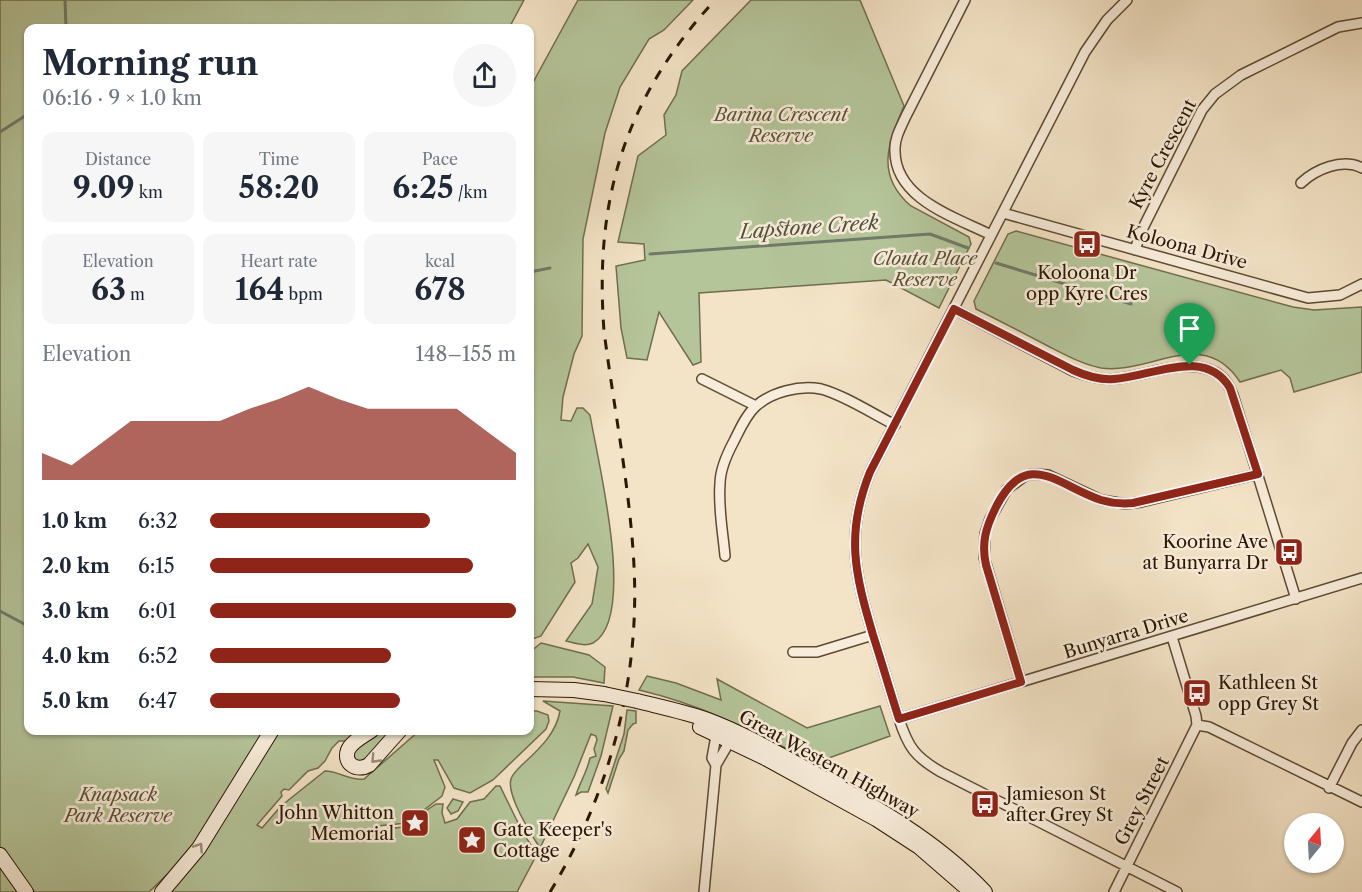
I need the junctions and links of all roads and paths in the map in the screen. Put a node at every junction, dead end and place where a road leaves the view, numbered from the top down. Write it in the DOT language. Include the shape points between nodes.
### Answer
graph roads {
  1 [pos="966,0"];
  2 [pos="1126,0"];
  3 [pos="1362,23"];
  4 [pos="1362,168"];
  5 [pos="1301,183"];
  6 [pos="1003,213"];
  7 [pos="991,235"];
  8 [pos="1135,250"];
  9 [pos="1362,284"];
  10 [pos="954,309"];
  11 [pos="702,379"];
  12 [pos="756,406"];
  13 [pos="895,425"];
  14 [pos="1258,474"];
  15 [pos="725,556"];
  16 [pos="1362,578"];
  17 [pos="1296,599"];
  18 [pos="873,635"];
  19 [pos="1172,637"];
  20 [pos="793,652"];
  21 [pos="1021,682"];
  22 [pos="534,689"];
  23 [pos="899,719"];
  24 [pos="1197,725"];
  25 [pos="717,729"];
  26 [pos="1362,730"];
  27 [pos="269,735"];
  28 [pos="366,735"];
  29 [pos="396,735"];
  30 [pos="730,741"];
  31 [pos="716,765"];
  32 [pos="1329,788"];
  33 [pos="1362,802"];
  34 [pos="0,855"];
  35 [pos="1127,867"];
  36 [pos="26,892"];
  37 [pos="162,892"];
  38 [pos="704,892"];
  39 [pos="971,892"];
  40 [pos="985,892"];
  41 [pos="1114,892"];
  42 [pos="1177,892"];
  1 -- 7 [label="street" via="906,116 894,151 899,172 912,192"];
  2 -- 6 [label="street" via="1085,52"];
  3 -- 8 [label="street, Kyre Crescent" via="1327,32 1241,75 1215,94 1198,117"];
  4 -- 5 [label="street" via="1341,164 1313,172"];
  6 -- 7 [label="street"];
  6 -- 8 [label="street, Koloona Drive"];
  7 -- 10 [label="street"];
  8 -- 9 [label="street, Koloona Drive" via="1308,297 1340,295"];
  10 -- 13 [label="street"];
  10 -- 14 [label="street" via="1090,376 1115,379 1190,365 1210,369 1230,388"];
  11 -- 12 [label="street"];
  12 -- 13 [label="street" via="787,391 811,388 830,392"];
  12 -- 15 [label="street" via="731,446 721,473 719,495"];
  13 -- 18 [label="street" via="865,485 855,530 856,573"];
  14 -- 17 [label="street"];
  14 -- 21 [label="street" via="1133,503 1101,500 1048,475 1032,474 1011,484 990,519 984,548"];
  16 -- 17 [label="street, Bunyarra Drive"];
  17 -- 19 [label="street, Bunyarra Drive"];
  18 -- 20 [label="street" via="817,652"];
  18 -- 23 [label="street"];
  19 -- 21 [label="street, Bunyarra Drive"];
  19 -- 24 [label="street"];
  21 -- 23 [label="street, Bunyarra Drive"];
  22 -- 25 [label="main road, Great Western Highway, bridge" via="574,690 637,701 684,713"];
  23 -- 35 [label="street" via="912,751 926,763"];
  24 -- 32 [label="street" via="1209,727"];
  24 -- 35 [label="street, Grey Street"];
  25 -- 30 [label="main road, Great Western Highway"];
  25 -- 31 [label="street" via="712,758"];
  25 -- 40 [label="main road, Great Western Highway" via="755,741 881,810 945,854"];
  26 -- 32 [label="street"];
  37 -- 27 [label="main road, one-way" via="199,848"];
  29 -- 28 [label="main road, one-way" via="369,765 363,769 353,767 347,757 349,749"];
  30 -- 31 [label="street"];
  30 -- 39 [label="main road, Great Western Highway" via="908,839"];
  31 -- 38 [label="street"];
  32 -- 33 [label="street"];
  34 -- 36 [label="main road"];
  35 -- 41 [label="street, Grey Street"];
  35 -- 42 [label="street"];
}
